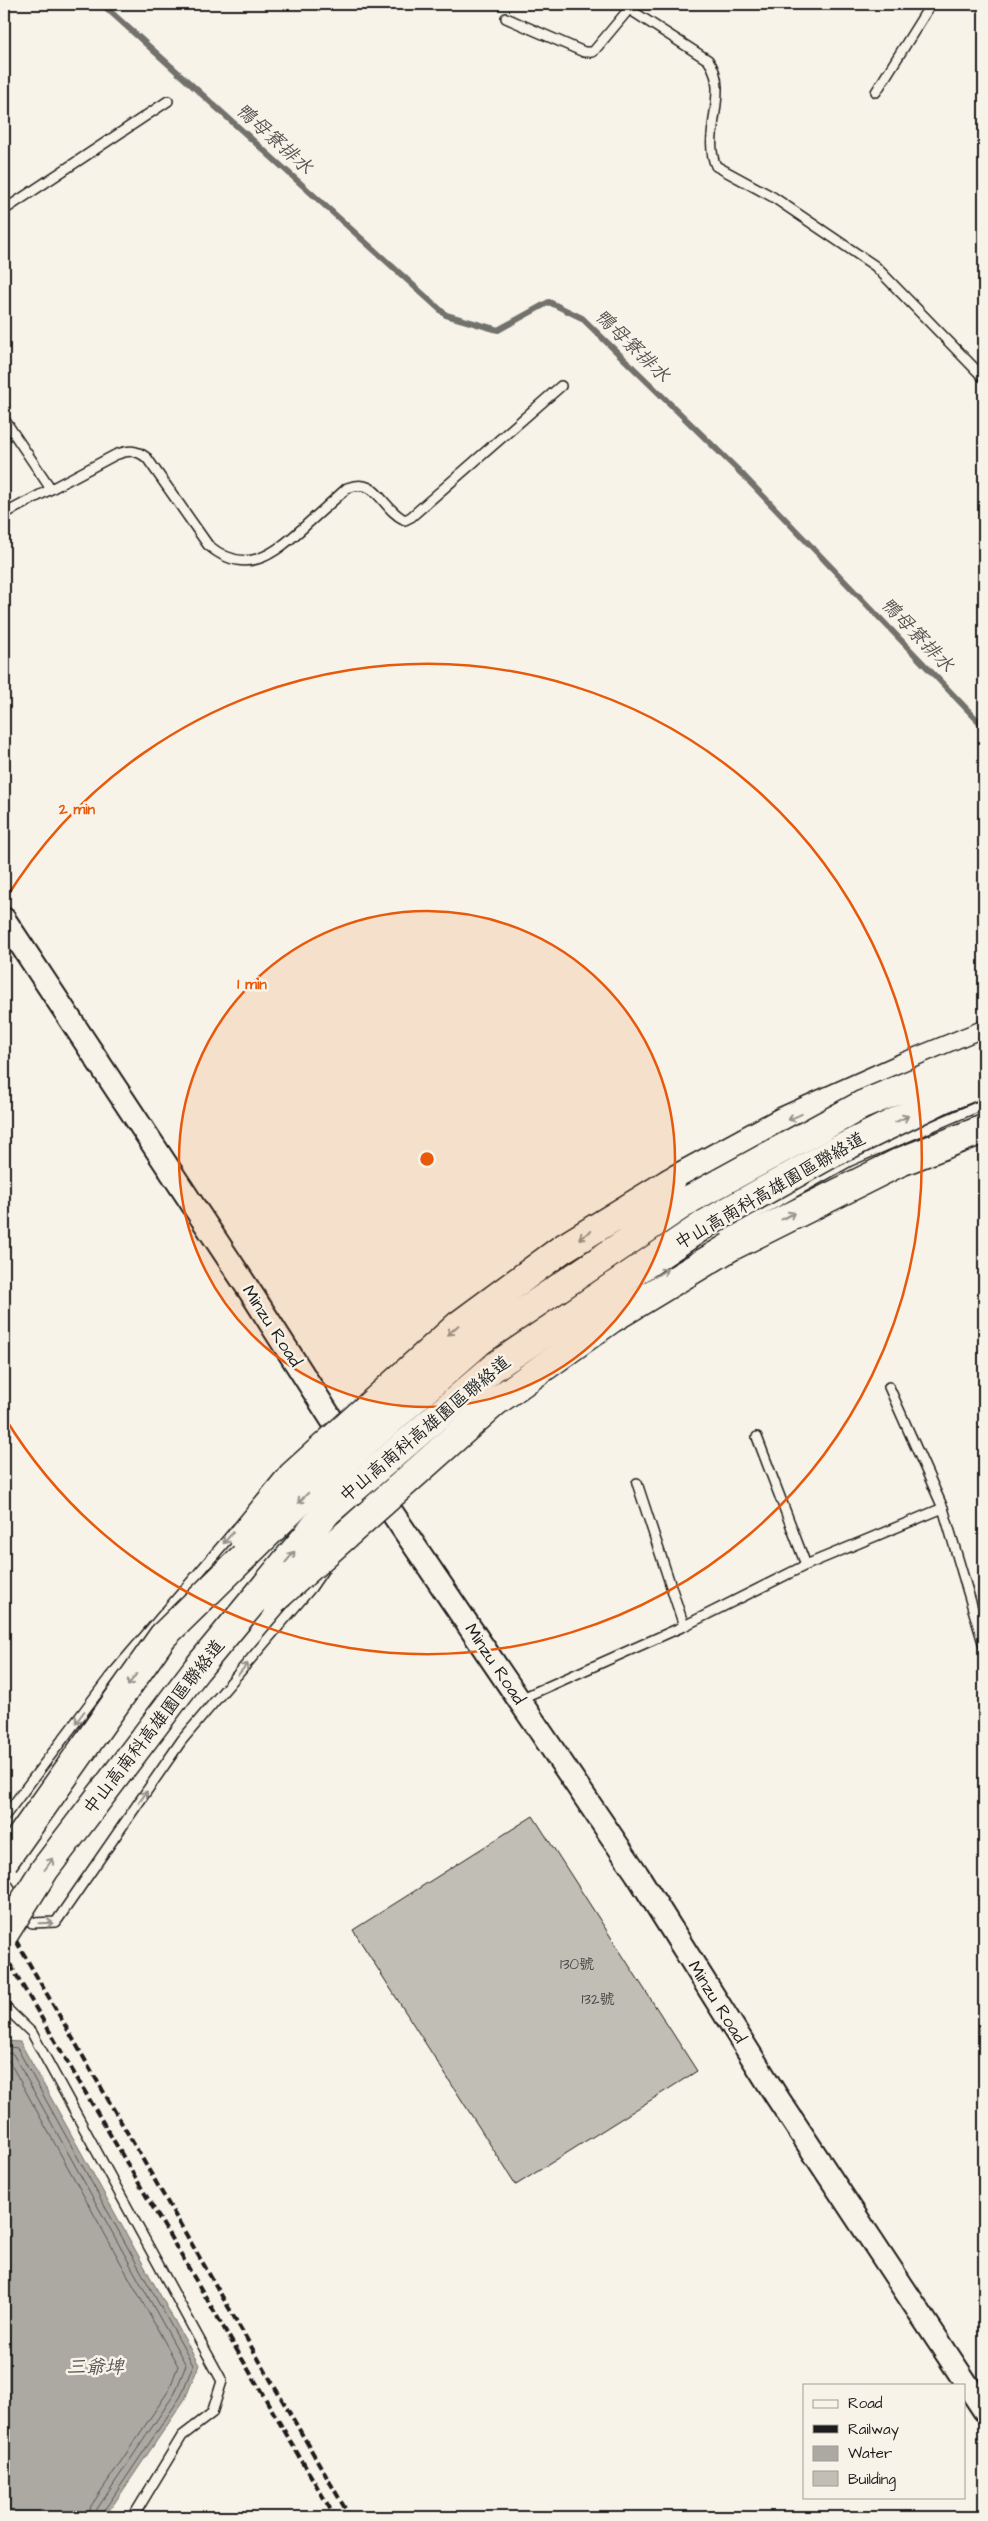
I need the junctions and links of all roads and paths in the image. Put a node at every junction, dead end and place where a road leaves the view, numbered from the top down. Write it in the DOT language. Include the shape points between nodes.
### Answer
graph roads {
  1 [pos="931,4"];
  2 [pos="630,7"];
  3 [pos="506,18"];
  4 [pos="876,92"];
  5 [pos="168,101"];
  6 [pos="4,210"];
  7 [pos="984,378"];
  8 [pos="561,386"];
  9 [pos="4,419"];
  10 [pos="51,489"];
  11 [pos="4,514"];
  12 [pos="4,919"];
  13 [pos="984,1035"];
  14 [pos="984,1049"];
  15 [pos="984,1054"];
  16 [pos="984,1082"];
  17 [pos="984,1104"];
  18 [pos="984,1129"];
  19 [pos="671,1191"];
  20 [pos="643,1284"];
  21 [pos="506,1311"];
  22 [pos="889,1387"];
  23 [pos="407,1392"];
  24 [pos="454,1420"];
  25 [pos="757,1437"];
  26 [pos="350,1439"];
  27 [pos="638,1483"];
  28 [pos="370,1497"];
  29 [pos="943,1508"];
  30 [pos="806,1564"];
  31 [pos="684,1626"];
  32 [pos="163,1636"];
  33 [pos="984,1646"];
  34 [pos="196,1670"];
  35 [pos="520,1699"];
  36 [pos="4,1817"];
  37 [pos="4,1861"];
  38 [pos="4,1880"];
  39 [pos="4,1934"];
  40 [pos="5,2011"];
  41 [pos="984,2410"];
  42 [pos="134,2517"];
  1 -- 4 [label="lane"];
  2 -- 3 [label="lane" via="593,52 584,52"];
  2 -- 7 [label="lane" via="708,60 714,68 717,81 710,148 716,166 774,197 875,266"];
  5 -- 6 [label="lane"];
  8 -- 10 [label="lane" via="411,517 404,520 395,516 370,487 358,484 347,488 279,549 262,559 240,561 221,556 208,545 139,451 115,455"];
  9 -- 10 [label="lane"];
  10 -- 11 [label="lane"];
  12 -- 26 [label="street, Minzu Road"];
  13 -- 19 [label="highway, one-way" via="782,1122"];
  14 -- 19 [label="lane"];
  15 -- 32 [label="highway, 中山高南科高雄園區聯絡道, one-way, bridge" via="862,1105 692,1198 480,1341 319,1483"];
  34 -- 16 [label="highway, 中山高南科高雄園區聯絡道, one-way, bridge" via="327,1512 494,1367 705,1224 832,1153"];
  20 -- 17 [label="lane, one-way" via="759,1212 850,1161"];
  34 -- 18 [label="highway, one-way, bridge" via="495,1402 611,1319 730,1247 900,1162"];
  19 -- 32 [label="highway, one-way, bridge" via="562,1250 452,1331 292,1476"];
  21 -- 23 [label="lane"];
  22 -- 29 [label="lane"];
  24 -- 28 [label="lane"];
  25 -- 30 [label="lane"];
  26 -- 28 [label="street, Minzu Road"];
  26 -- 36 [label="lane, one-way" via="248,1514 109,1678"];
  27 -- 31 [label="lane"];
  28 -- 35 [label="street, Minzu Road"];
  38 -- 28 [label="lane, one-way" via="32,1923 56,1922 182,1740 311,1588"];
  29 -- 30 [label="lane"];
  29 -- 33 [label="lane"];
  30 -- 31 [label="lane"];
  31 -- 35 [label="lane"];
  32 -- 37 [label="highway, 中山高南科高雄園區聯絡道, one-way, bridge"];
  39 -- 34 [label="highway, 中山高南科高雄園區聯絡道, one-way, bridge" via="46,1869"];
  35 -- 41 [label="street, Minzu Road"];
  40 -- 42 [label="lane" via="32,2033 222,2382 212,2413 182,2436"];
}
